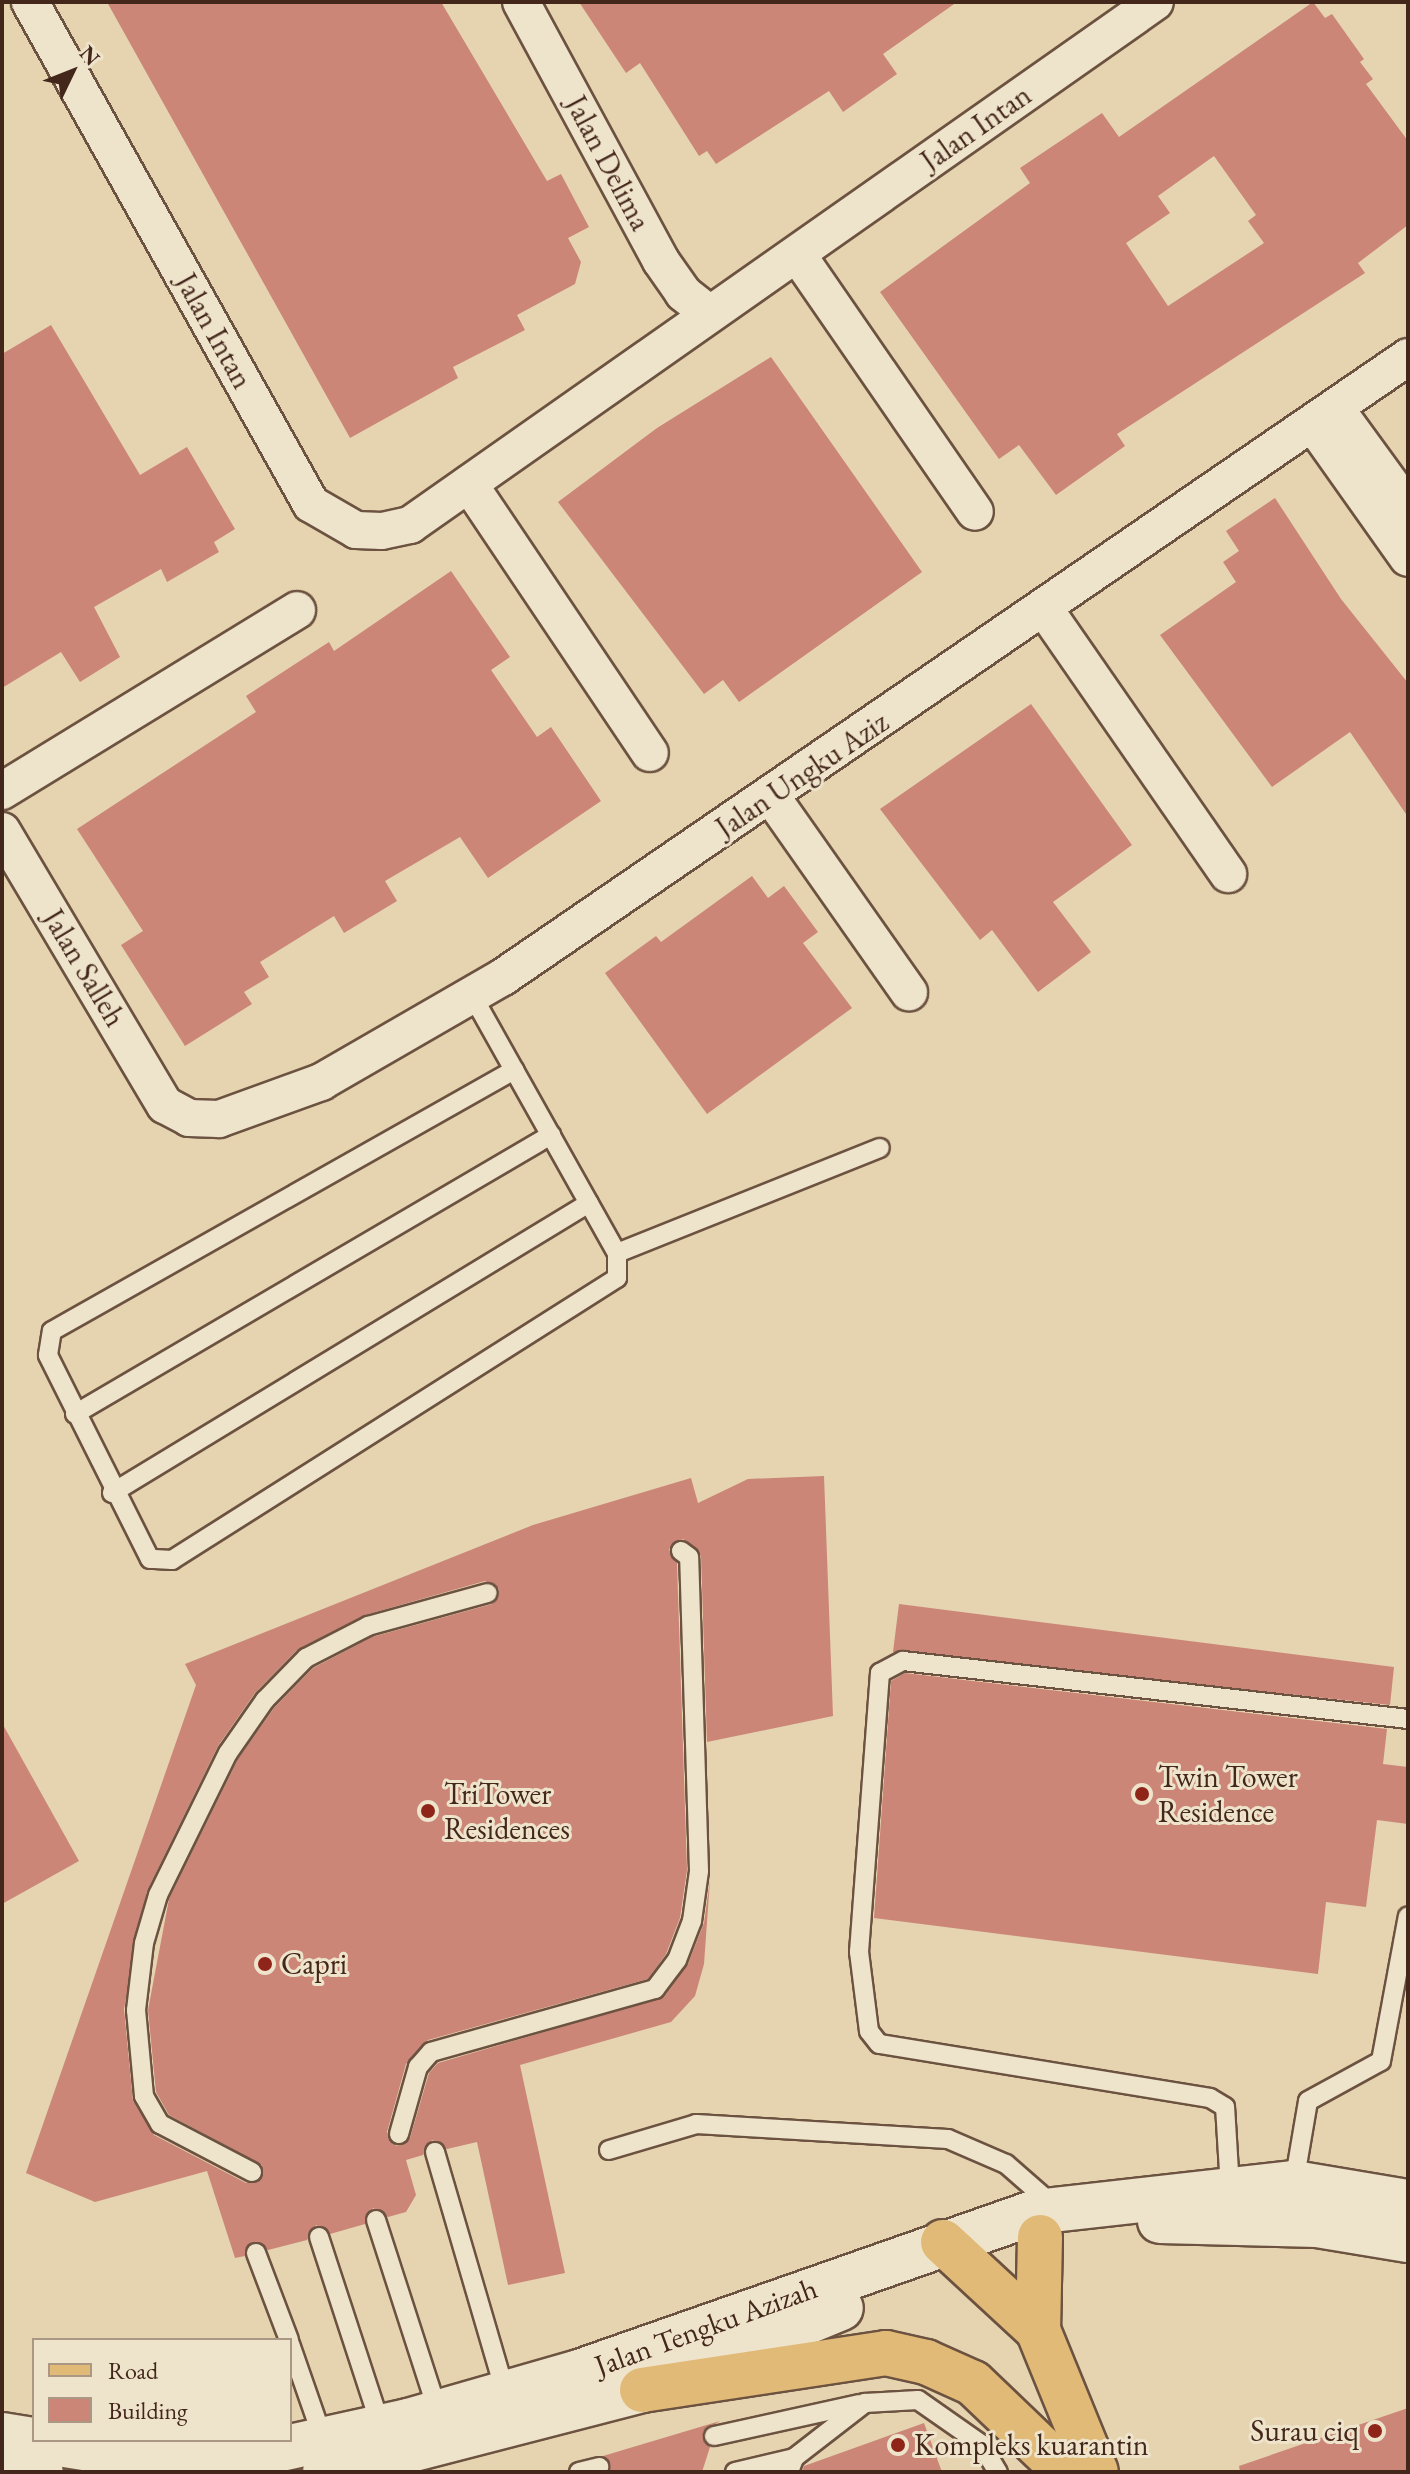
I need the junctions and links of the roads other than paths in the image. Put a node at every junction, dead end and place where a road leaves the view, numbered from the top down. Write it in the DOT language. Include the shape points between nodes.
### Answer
graph roads {
  1 [pos="30,2"];
  2 [pos="521,2"];
  3 [pos="1155,2"];
  4 [pos="797,254"];
  5 [pos="709,313"];
  6 [pos="1408,357"];
  7 [pos="1324,416"];
  8 [pos="469,484"];
  9 [pos="1408,508"];
  10 [pos="975,512"];
  11 [pos="1408,558"];
  12 [pos="297,610"];
  13 [pos="1046,611"];
  14 [pos="650,753"];
  15 [pos="2,791"];
  16 [pos="771,796"];
  17 [pos="2,831"];
  18 [pos="1228,874"];
  19 [pos="909,992"];
  20 [pos="472,995"];
  21 [pos="514,1070"];
  22 [pos="165,1105"];
  23 [pos="551,1135"];
  24 [pos="880,1148"];
  25 [pos="589,1203"];
  26 [pos="617,1253"];
  27 [pos="75,1414"];
  28 [pos="112,1493"];
  29 [pos="681,1551"];
  30 [pos="488,1593"];
  31 [pos="1408,1719"];
  32 [pos="1408,1916"];
  33 [pos="399,2134"];
  34 [pos="609,2150"];
  35 [pos="435,2152"];
  36 [pos="252,2172"];
  37 [pos="1294,2183"];
  38 [pos="1230,2188"];
  39 [pos="1408,2202"];
  40 [pos="376,2220"];
  41 [pos="1049,2223"];
  42 [pos="319,2237"];
  43 [pos="1408,2240"];
  44 [pos="256,2253"];
  45 [pos="954,2253"];
  46 [pos="1038,2330"];
  47 [pos="288,2338"];
  48 [pos="292,2352"];
  49 [pos="642,2390"];
  50 [pos="505,2392"];
  51 [pos="865,2403"];
  52 [pos="438,2412"];
  53 [pos="381,2427"];
  54 [pos="2,2435"];
  55 [pos="714,2436"];
  56 [pos="32,2440"];
  57 [pos="46,2442"];
  58 [pos="324,2456"];
  59 [pos="792,2465"];
  60 [pos="2,2467"];
  61 [pos="599,2467"];
  62 [pos="41,2472"];
  63 [pos="579,2472"];
  64 [pos="735,2472"];
  65 [pos="998,2472"];
  66 [pos="1066,2472"];
  67 [pos="1096,2472"];
  1 -- 8 [label="street, Jalan Intan" via="311,504 356,530 382,531 410,525"];
  2 -- 5 [label="street, Jalan Delima" via="661,261 683,293"];
  3 -- 4 [label="street, Jalan Intan"];
  4 -- 5 [label="street, Jalan Intan"];
  4 -- 10 [label="street"];
  5 -- 8 [label="street, Jalan Intan"];
  6 -- 7 [label="street, Jalan Ungku Aziz"];
  7 -- 9 [label="street"];
  7 -- 11 [label="street"];
  7 -- 13 [label="street, Jalan Ungku Aziz"];
  8 -- 14 [label="street"];
  12 -- 15 [label="street"];
  13 -- 16 [label="street, Jalan Ungku Aziz"];
  13 -- 18 [label="street"];
  16 -- 19 [label="street"];
  16 -- 20 [label="street, Jalan Ungku Aziz"];
  17 -- 22 [label="street, Jalan Salleh"];
  20 -- 21 [label="lane"];
  20 -- 22 [label="street, Jalan Ungku Aziz" via="321,1082 233,1114 189,1118"];
  21 -- 23 [label="lane"];
  21 -- 27 [label="lane" via="52,1331 48,1355"];
  23 -- 25 [label="lane"];
  23 -- 27 [label="lane"];
  24 -- 26 [label="lane"];
  25 -- 26 [label="lane"];
  25 -- 28 [label="lane"];
  26 -- 28 [label="lane" via="617,1278 172,1560 150,1559"];
  27 -- 28 [label="lane"];
  29 -- 33 [label="lane" via="689,1557 699,1871 692,1921 677,1960 655,1989 431,2052 418,2067"];
  30 -- 36 [label="lane" via="368,1626 306,1658 265,1700 228,1753 158,1895 144,1943 136,2010 144,2096 160,2124"];
  31 -- 38 [label="lane" via="903,1661 880,1673 859,1952 869,2031 879,2044 1210,2098 1225,2107"];
  32 -- 37 [label="lane" via="1381,2061 1308,2101"];
  34 -- 41 [label="lane" via="696,2124 948,2139 1006,2164"];
  35 -- 50 [label="lane"];
  37 -- 38 [label="main road, Jalan Tengku Azizah"];
  37 -- 39 [label="main road, Jalan Tengku Azizah"];
  38 -- 41 [label="main road, Jalan Tengku Azizah"];
  40 -- 52 [label="lane"];
  41 -- 43 [label="main road, Jalan Tengku Azizah" via="1209,2219 1317,2225"];
  41 -- 45 [label="main road, Jalan Tengku Azizah"];
  41 -- 46 [label="main road"];
  42 -- 53 [label="lane"];
  44 -- 47 [label="lane"];
  45 -- 46 [label="main road"];
  45 -- 49 [label="main road, Jalan Tengku Azizah"];
  45 -- 50 [label="main road, Jalan Tengku Azizah"];
  46 -- 67 [label="main road"];
  48 -- 58 [label="lane"];
  49 -- 58 [label="main road, Jalan Tengku Azizah"];
  49 -- 66 [label="main road" via="886,2353 926,2362 973,2383"];
  50 -- 52 [label="main road, Jalan Tengku Azizah"];
  51 -- 55 [label="lane"];
  51 -- 59 [label="lane"];
  51 -- 65 [label="lane" via="918,2400 981,2444"];
  52 -- 53 [label="main road, Jalan Tengku Azizah"];
  53 -- 58 [label="main road, Jalan Tengku Azizah"];
  54 -- 56 [label="main road, Jalan Tengku Azizah"];
  57 -- 58 [label="main road, Jalan Tengku Azizah" via="140,2457"];
  59 -- 64 [label="lane"];
  60 -- 62 [label="main road"];
  61 -- 63 [label="lane"];
}
